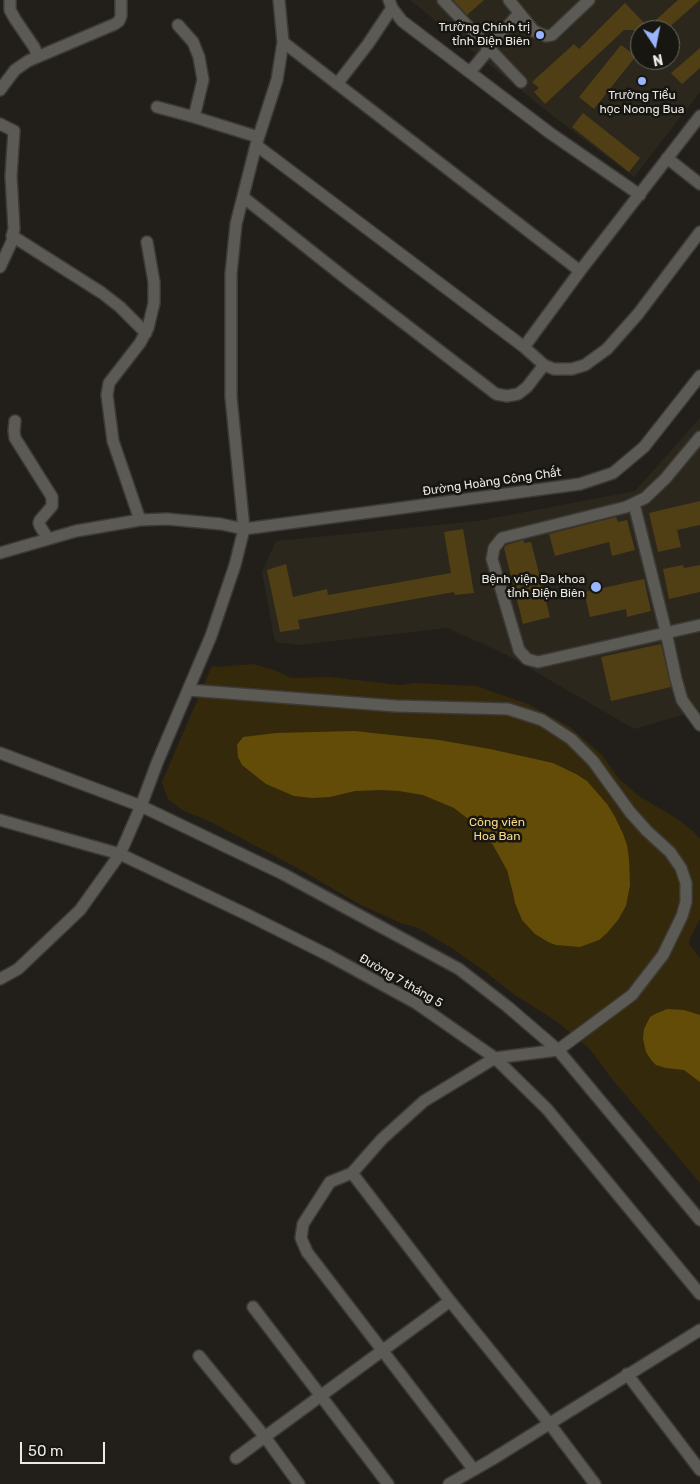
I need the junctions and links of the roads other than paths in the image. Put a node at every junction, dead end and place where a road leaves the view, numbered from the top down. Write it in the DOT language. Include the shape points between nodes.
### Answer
graph roads {
  1 [pos="10,0"];
  2 [pos="121,0"];
  3 [pos="279,0"];
  4 [pos="443,0"];
  5 [pos="589,0"];
  6 [pos="390,4"];
  7 [pos="515,4"];
  8 [pos="178,25"];
  9 [pos="284,42"];
  10 [pos="490,48"];
  11 [pos="38,56"];
  12 [pos="470,72"];
  13 [pos="521,82"];
  14 [pos="338,84"];
  15 [pos="0,90"];
  16 [pos="157,108"];
  17 [pos="700,116"];
  18 [pos="194,117"];
  19 [pos="0,124"];
  20 [pos="257,141"];
  21 [pos="666,158"];
  22 [pos="700,184"];
  23 [pos="640,195"];
  24 [pos="243,197"];
  25 [pos="0,232"];
  26 [pos="700,232"];
  27 [pos="13,237"];
  28 [pos="147,242"];
  29 [pos="0,268"];
  30 [pos="580,271"];
  31 [pos="146,333"];
  32 [pos="524,348"];
  33 [pos="544,365"];
  34 [pos="700,376"];
  35 [pos="15,421"];
  36 [pos="700,437"];
  37 [pos="634,504"];
  38 [pos="140,520"];
  39 [pos="244,529"];
  40 [pos="48,539"];
  41 [pos="0,553"];
  42 [pos="700,625"];
  43 [pos="666,632"];
  44 [pos="188,690"];
  45 [pos="699,722"];
  46 [pos="0,753"];
  47 [pos="141,806"];
  48 [pos="0,820"];
  49 [pos="120,854"];
  50 [pos="0,979"];
  51 [pos="558,1050"];
  52 [pos="495,1058"];
  53 [pos="352,1173"];
  54 [pos="700,1220"];
  55 [pos="700,1294"];
  56 [pos="450,1301"];
  57 [pos="253,1307"];
  58 [pos="700,1330"];
  59 [pos="382,1350"];
  60 [pos="199,1356"];
  61 [pos="627,1374"];
  62 [pos="321,1396"];
  63 [pos="549,1423"];
  64 [pos="265,1437"];
  65 [pos="236,1458"];
  66 [pos="474,1470"];
  67 [pos="700,1470"];
  68 [pos="299,1484"];
  69 [pos="388,1484"];
  70 [pos="449,1484"];
  71 [pos="595,1484"];
  1 -- 11 [label="street" via="10,10"];
  2 -- 11 [label="street" via="121,16 115,24"];
  3 -- 9 [label="street"];
  4 -- 10 [label="street"];
  5 -- 7 [label="street" via="552,35 546,36 534,31"];
  6 -- 12 [label="street" via="402,21"];
  6 -- 14 [label="street" via="368,44"];
  7 -- 10 [label="street"];
  8 -- 18 [label="street" via="192,42 203,80"];
  9 -- 14 [label="street"];
  9 -- 20 [label="street" via="278,80"];
  10 -- 12 [label="street"];
  10 -- 13 [label="street"];
  11 -- 15 [label="street" via="15,70"];
  12 -- 23 [label="street" via="550,133"];
  14 -- 30 [label="street"];
  16 -- 18 [label="street"];
  17 -- 21 [label="street"];
  18 -- 20 [label="street"];
  19 -- 27 [label="street" via="14,131 11,176"];
  20 -- 24 [label="street"];
  20 -- 32 [label="street"];
  21 -- 22 [label="street"];
  21 -- 23 [label="street"];
  23 -- 30 [label="street"];
  24 -- 33 [label="street" via="496,394 518,394"];
  24 -- 39 [label="street" via="236,224 231,274 231,397"];
  25 -- 27 [label="street"];
  26 -- 33 [label="street" via="638,314 607,348 585,365 572,369 554,369"];
  27 -- 29 [label="street"];
  27 -- 31 [label="street" via="102,293"];
  28 -- 31 [label="street" via="154,303"];
  30 -- 32 [label="street"];
  31 -- 38 [label="street" via="109,383 107,395 112,441"];
  32 -- 33 [label="street"];
  34 -- 39 [label="street, Đường Hoàng Công Chất" via="644,447 613,473 597,479 580,484"];
  35 -- 40 [label="street" via="15,438 52,497 52,506 40,523"];
  36 -- 37 [label="street" via="665,478"];
  37 -- 43 [label="street"];
  37 -- 43 [label="street" via="502,538 494,548 492,559 519,650 527,659 538,662"];
  38 -- 39 [label="street, Đường Hoàng Công Chất" via="166,519"];
  38 -- 40 [label="street, Đường Hoàng Công Chất"];
  39 -- 44 [label="street" via="211,636"];
  40 -- 41 [label="street, Đường Hoàng Công Chất"];
  42 -- 43 [label="street"];
  43 -- 45 [label="street" via="682,700"];
  44 -- 47 [label="street"];
  44 -- 51 [label="street" via="396,706 508,709 542,720 570,739 593,761 630,812 670,852 681,868 686,883 686,902 663,954 632,995"];
  46 -- 47 [label="street"];
  47 -- 49 [label="street"];
  47 -- 51 [label="street" via="283,874 458,969"];
  48 -- 49 [label="street, Đường 7 tháng 5"];
  49 -- 50 [label="street" via="80,910 18,969"];
  49 -- 52 [label="street, Đường 7 tháng 5" via="248,915 416,1003"];
  51 -- 52 [label="street"];
  51 -- 54 [label="street"];
  52 -- 53 [label="street" via="424,1100 382,1138"];
  52 -- 55 [label="street, Đường 7 tháng 5" via="547,1109"];
  53 -- 56 [label="street"];
  53 -- 59 [label="street" via="330,1182 303,1224 300,1238 307,1252"];
  56 -- 59 [label="street"];
  56 -- 63 [label="street"];
  57 -- 62 [label="street"];
  58 -- 61 [label="street"];
  59 -- 62 [label="street"];
  59 -- 66 [label="street"];
  60 -- 64 [label="street"];
  61 -- 63 [label="street"];
  61 -- 67 [label="street"];
  62 -- 64 [label="street"];
  62 -- 69 [label="street"];
  63 -- 66 [label="street"];
  63 -- 71 [label="street"];
  64 -- 65 [label="street"];
  64 -- 68 [label="street"];
  66 -- 70 [label="street"];
}
